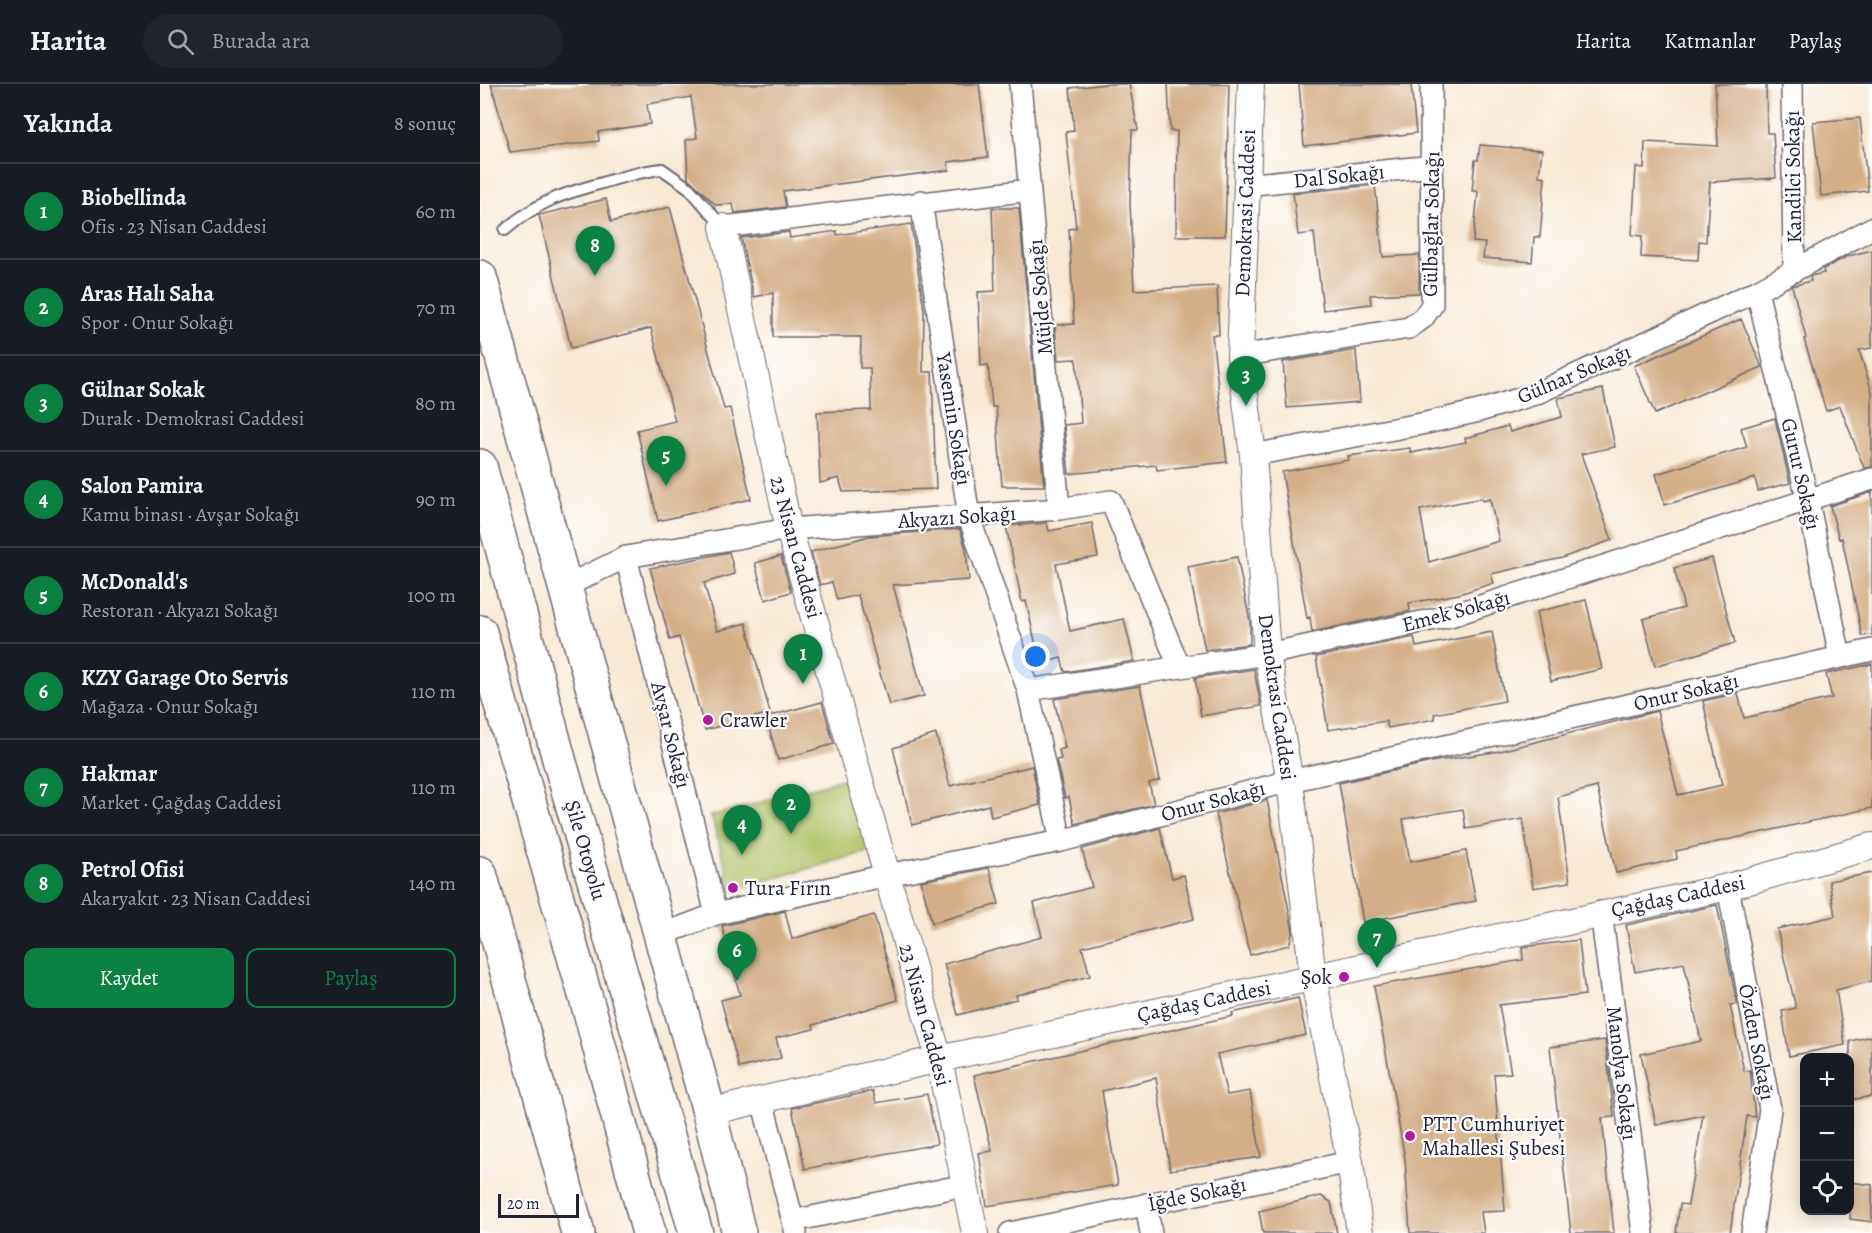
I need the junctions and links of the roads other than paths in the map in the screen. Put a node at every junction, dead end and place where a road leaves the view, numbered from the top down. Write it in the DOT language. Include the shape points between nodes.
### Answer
graph roads {
  1 [pos="1020,84"];
  2 [pos="1251,84"];
  3 [pos="1431,84"];
  4 [pos="1792,84"];
  5 [pos="1433,166"];
  6 [pos="1245,185"];
  7 [pos="1030,190"];
  8 [pos="921,201"];
  9 [pos="723,227"];
  10 [pos="1872,228"];
  11 [pos="505,230"];
  12 [pos="1794,271"];
  13 [pos="480,277"];
  14 [pos="1757,291"];
  15 [pos="1240,356"];
  16 [pos="1252,454"];
  17 [pos="480,466"];
  18 [pos="1872,479"];
  19 [pos="1808,501"];
  20 [pos="1059,509"];
  21 [pos="969,516"];
  22 [pos="789,528"];
  23 [pos="626,557"];
  24 [pos="564,587"];
  25 [pos="480,632"];
  26 [pos="1872,650"];
  27 [pos="1267,654"];
  28 [pos="1840,657"];
  29 [pos="1179,666"];
  30 [pos="1028,690"];
  31 [pos="1290,781"];
  32 [pos="1061,841"];
  33 [pos="1872,846"];
  34 [pos="480,873"];
  35 [pos="887,874"];
  36 [pos="1728,887"];
  37 [pos="1601,912"];
  38 [pos="716,914"];
  39 [pos="660,935"];
  40 [pos="1313,977"];
  41 [pos="939,1059"];
  42 [pos="762,1100"];
  43 [pos="710,1112"];
  44 [pos="1350,1162"];
  45 [pos="965,1185"];
  46 [pos="1146,1204"];
  47 [pos="794,1227"];
  48 [pos="578,1233"];
  49 [pos="649,1233"];
  50 [pos="696,1233"];
  51 [pos="739,1233"];
  52 [pos="975,1233"];
  53 [pos="1010,1233"];
  54 [pos="1151,1233"];
  55 [pos="1360,1233"];
  56 [pos="1643,1233"];
  57 [pos="1752,1233"];
  1 -- 7 [label="street, Müjde Sokağı"];
  2 -- 6 [label="street, Demokrasi Caddesi"];
  3 -- 5 [label="street, Gülbağlar Sokağı"];
  4 -- 12 [label="street, Kandilci Sokağı"];
  5 -- 6 [label="street, Dal Sokağı"];
  5 -- 15 [label="street, Gülbağlar Sokağı" via="1432,305 1423,318 1408,328"];
  6 -- 15 [label="street, Demokrasi Caddesi"];
  7 -- 8 [label="street"];
  7 -- 20 [label="street, Müjde Sokağı"];
  8 -- 9 [label="street"];
  8 -- 21 [label="street, Yasemin Sokağı"];
  9 -- 11 [label="lane" via="689,188 662,169 554,196"];
  9 -- 22 [label="street, 23 Nisan Caddesi"];
  10 -- 12 [label="street, Gülnar Sokağı"];
  12 -- 14 [label="street, Gülnar Sokağı"];
  13 -- 24 [label="highway"];
  14 -- 16 [label="street, Gülnar Sokağı" via="1535,394 1426,423"];
  14 -- 19 [label="street, Gurur Sokağı"];
  15 -- 16 [label="street, Demokrasi Caddesi"];
  16 -- 27 [label="street, Demokrasi Caddesi"];
  17 -- 50 [label="highway, Şile Otoyolu"];
  18 -- 19 [label="street, Emek Sokağı"];
  19 -- 27 [label="street, Emek Sokağı" via="1450,616"];
  19 -- 28 [label="street, Gurur Sokağı"];
  20 -- 21 [label="street, Akyazı Sokağı"];
  20 -- 29 [label="street, Akyazı Sokağı" via="1110,501"];
  21 -- 22 [label="street, Akyazı Sokağı"];
  21 -- 30 [label="street, Yasemin Sokağı"];
  22 -- 23 [label="street, Akyazı Sokağı"];
  22 -- 35 [label="street, 23 Nisan Caddesi"];
  23 -- 24 [label="street, Akyazı Sokağı"];
  23 -- 38 [label="street, Avşar Sokağı"];
  24 -- 39 [label="highway"];
  25 -- 49 [label="highway, Şile Otoyolu" via="592,1018"];
  26 -- 28 [label="street, Onur Sokağı"];
  27 -- 29 [label="street, Emek Sokağı"];
  27 -- 31 [label="street, Demokrasi Caddesi"];
  28 -- 31 [label="street, Onur Sokağı"];
  29 -- 30 [label="street, Emek Sokağı"];
  30 -- 32 [label="street, Yasemin Sokağı"];
  31 -- 32 [label="street, Onur Sokağı"];
  31 -- 40 [label="street, Demokrasi Caddesi"];
  32 -- 35 [label="street, Onur Sokağı"];
  33 -- 36 [label="street, Çağdaş Caddesi"];
  34 -- 48 [label="highway"];
  35 -- 38 [label="street, Onur Sokağı"];
  35 -- 41 [label="street, 23 Nisan Caddesi"];
  36 -- 37 [label="street, Çağdaş Caddesi"];
  36 -- 57 [label="street, Özden Sokağı" via="1770,1109"];
  37 -- 40 [label="street, Çağdaş Caddesi"];
  37 -- 56 [label="street, Manolya Sokağı"];
  38 -- 39 [label="street, Onur Sokağı"];
  39 -- 43 [label="highway"];
  40 -- 41 [label="street, Çağdaş Caddesi"];
  40 -- 44 [label="street, Demokrasi Caddesi"];
  41 -- 42 [label="street, Çağdaş Caddesi"];
  41 -- 45 [label="street, 23 Nisan Caddesi"];
  42 -- 43 [label="street, Çağdaş Caddesi"];
  42 -- 47 [label="street"];
  43 -- 51 [label="highway"];
  44 -- 46 [label="street, İğde Sokağı"];
  44 -- 55 [label="street, Demokrasi Caddesi"];
  45 -- 47 [label="street"];
  45 -- 52 [label="street, 23 Nisan Caddesi"];
  46 -- 53 [label="street, İğde Sokağı"];
  46 -- 54 [label="street"];
}
